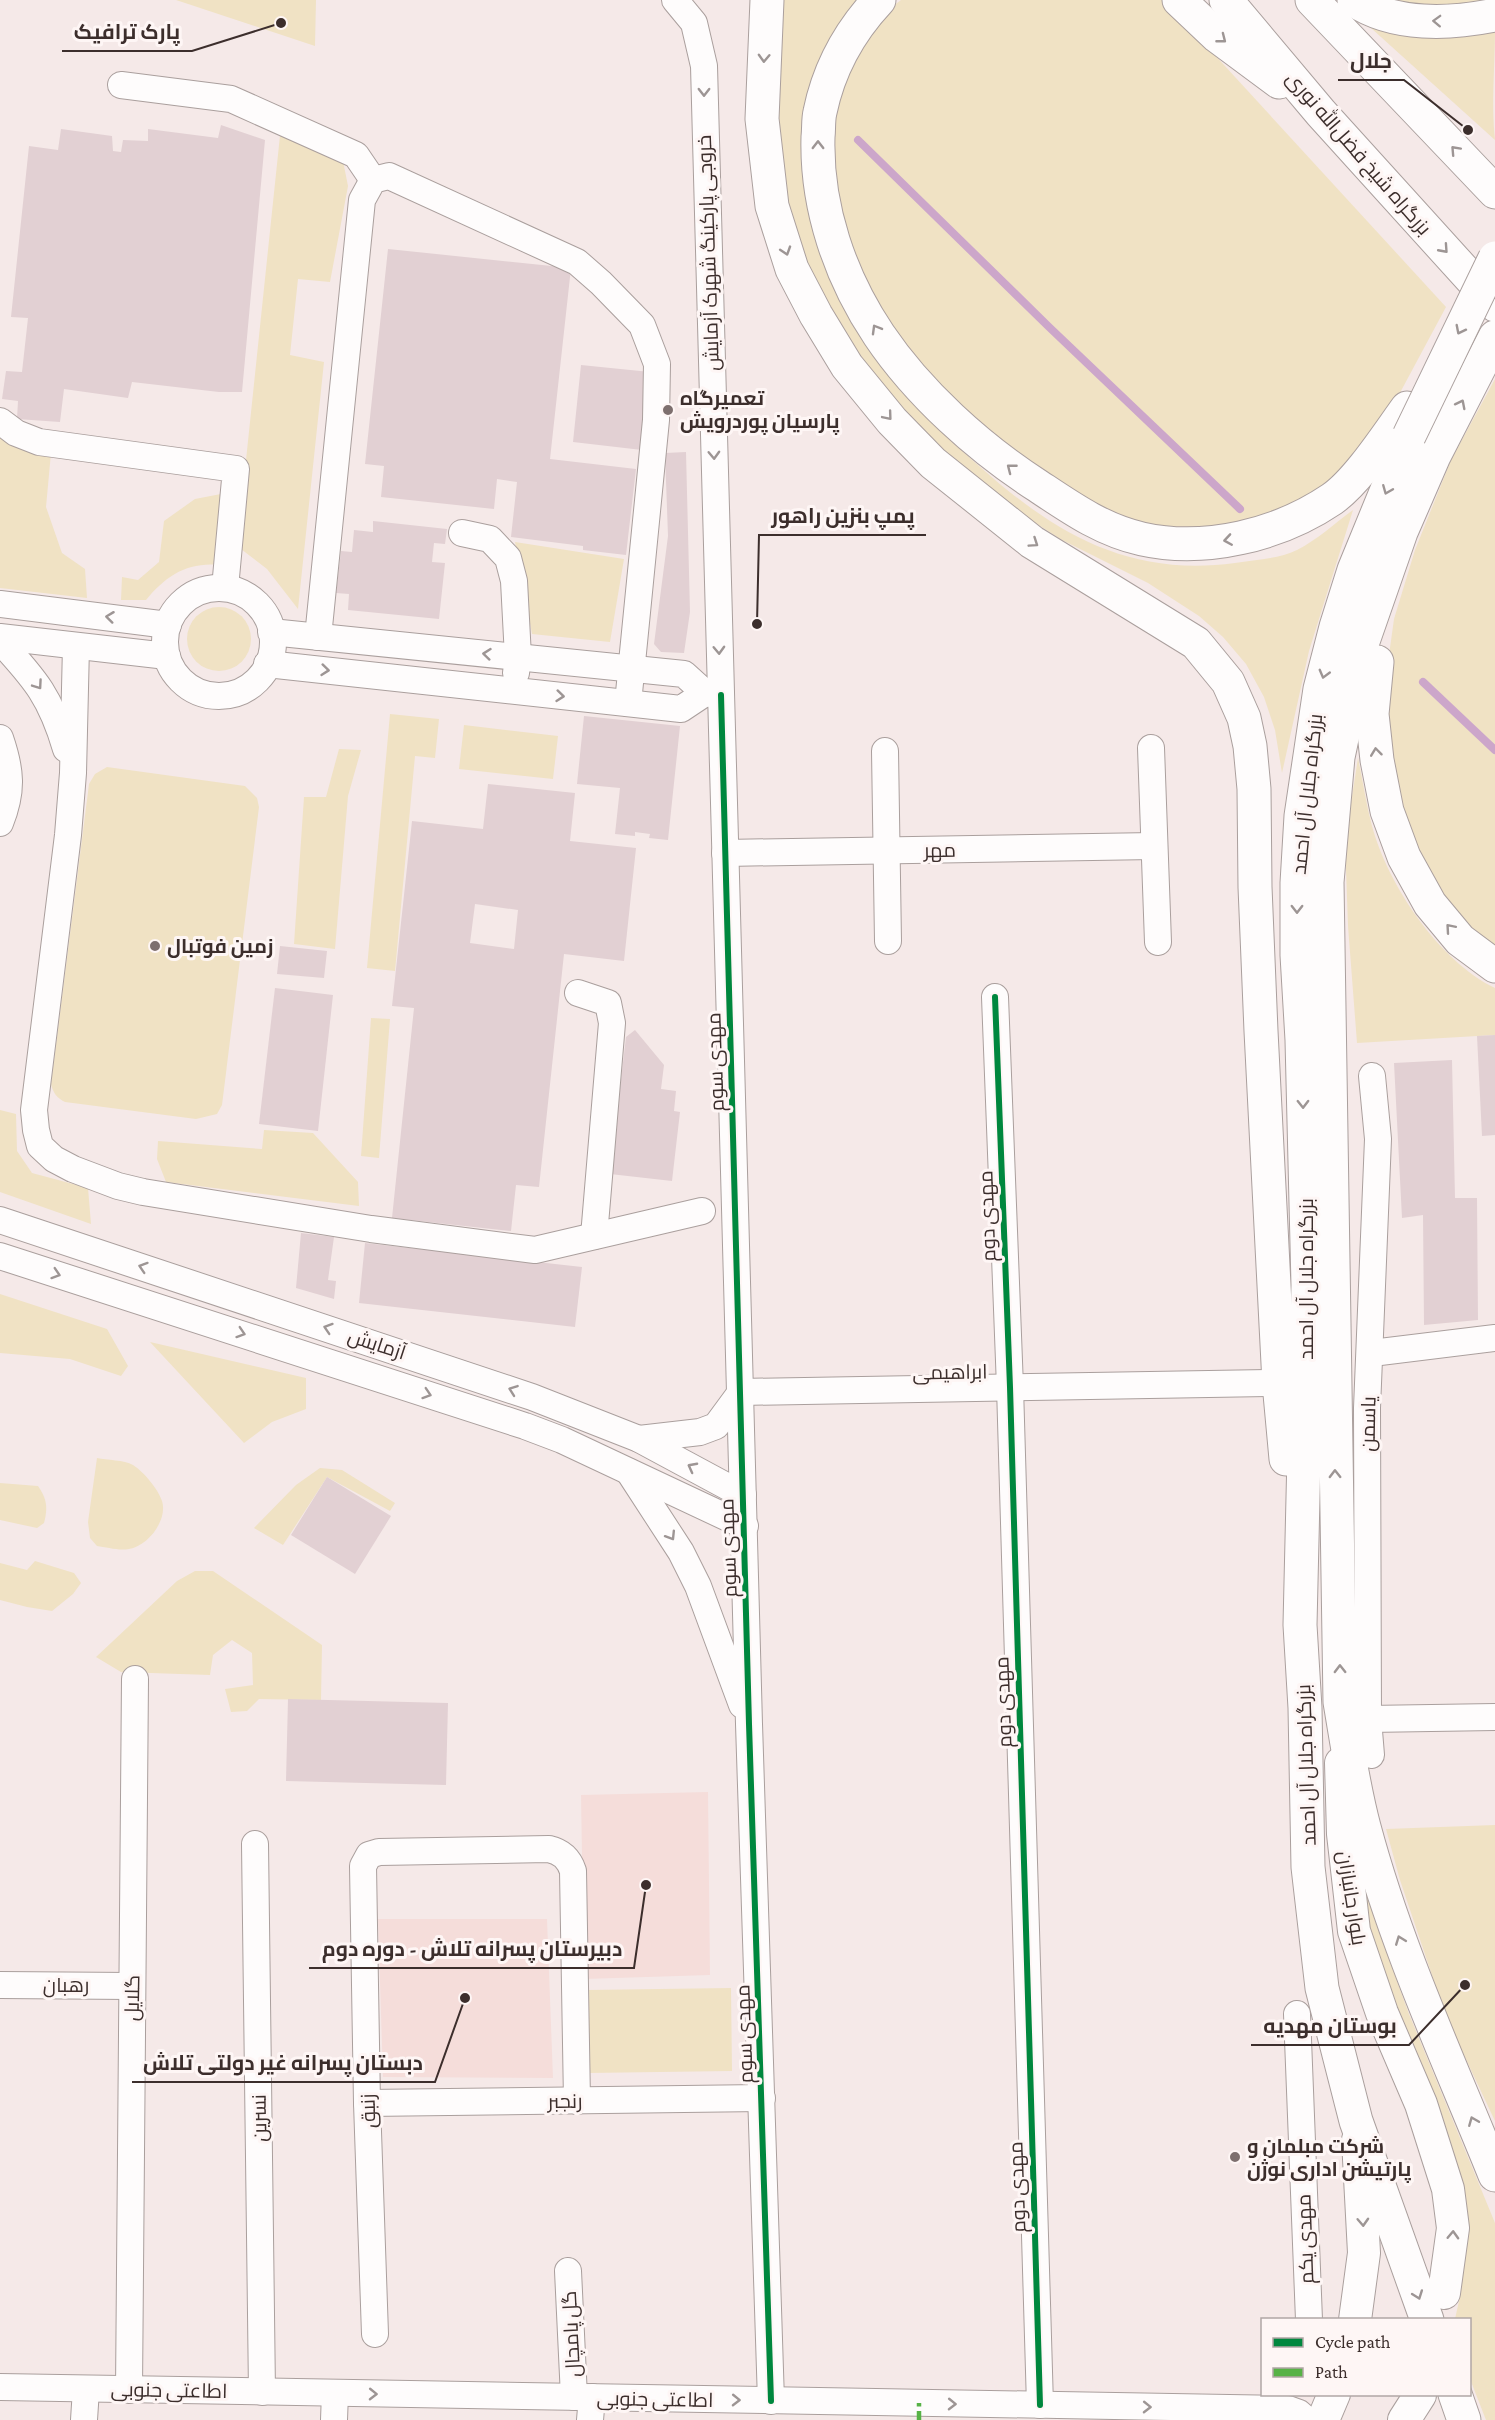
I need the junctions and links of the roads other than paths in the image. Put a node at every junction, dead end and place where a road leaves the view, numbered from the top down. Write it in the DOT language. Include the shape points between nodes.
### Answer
graph roads {
  1 [pos="675,0"];
  2 [pos="767,0"];
  3 [pos="879,0"];
  4 [pos="1179,0"];
  5 [pos="1226,0"];
  6 [pos="1312,0"];
  7 [pos="1354,0"];
  8 [pos="1495,15"];
  9 [pos="121,85"];
  10 [pos="1321,113"];
  11 [pos="373,180"];
  12 [pos="1495,192"];
  13 [pos="1495,258"];
  14 [pos="1495,305"];
  15 [pos="1495,337"];
  16 [pos="1445,359"];
  17 [pos="0,421"];
  18 [pos="1434,456"];
  19 [pos="462,532"];
  20 [pos="225,588"];
  21 [pos="0,604"];
  22 [pos="168,625"];
  23 [pos="271,632"];
  24 [pos="318,637"];
  25 [pos="0,639"];
  26 [pos="76,646"];
  27 [pos="167,656"];
  28 [pos="518,657"];
  29 [pos="267,664"];
  30 [pos="632,669"];
  31 [pos="514,691"];
  32 [pos="713,694"];
  33 [pos="628,703"];
  34 [pos="0,738"];
  35 [pos="1150,747"];
  36 [pos="885,751"];
  37 [pos="73,773"];
  38 [pos="0,823"];
  39 [pos="1155,846"];
  40 [pos="886,851"];
  41 [pos="725,853"];
  42 [pos="888,941"];
  43 [pos="1158,942"];
  44 [pos="1495,966"];
  45 [pos="578,993"];
  46 [pos="995,997"];
  47 [pos="1372,1076"];
  48 [pos="702,1211"];
  49 [pos="0,1220"];
  50 [pos="594,1236"];
  51 [pos="0,1256"];
  52 [pos="1495,1338"];
  53 [pos="1380,1352"];
  54 [pos="1268,1383"];
  55 [pos="1010,1387"];
  56 [pos="741,1392"];
  57 [pos="639,1439"];
  58 [pos="627,1470"];
  59 [pos="743,1495"];
  60 [pos="745,1526"];
  61 [pos="1300,1625"];
  62 [pos="135,1679"];
  63 [pos="1340,1702"];
  64 [pos="1495,1717"];
  65 [pos="749,1724"];
  66 [pos="255,1844"];
  67 [pos="0,1985"];
  68 [pos="132,1986"];
  69 [pos="1297,2014"];
  70 [pos="762,2098"];
  71 [pos="577,2100"];
  72 [pos="367,2103"];
  73 [pos="1356,2121"];
  74 [pos="1495,2175"];
  75 [pos="568,2271"];
  76 [pos="1444,2293"];
  77 [pos="1309,2318"];
  78 [pos="1355,2318"];
  79 [pos="1427,2318"];
  80 [pos="375,2334"];
  81 [pos="0,2387"];
  82 [pos="86,2389"];
  83 [pos="129,2390"];
  84 [pos="262,2392"];
  85 [pos="335,2393"];
  86 [pos="1419,2396"];
  87 [pos="1456,2396"];
  88 [pos="771,2401"];
  89 [pos="585,2405"];
  90 [pos="1040,2405"];
  91 [pos="1324,2408"];
  92 [pos="919,2412"];
  93 [pos="84,2420"];
  94 [pos="334,2420"];
  95 [pos="1404,2420"];
  96 [pos="1464,2420"];
  1 -- 32 [label="street, خروجی پارکینگ شهرک آزمایش, one-way" via="694,23 704,66"];
  2 -- 61 [label="highway, one-way" via="762,119 772,206 792,269 847,366 933,463 1032,542 1196,643 1228,682 1244,718 1254,789 1261,1031 1279,1383"];
  16 -- 3 [label="highway, one-way, bridge" via="1363,467 1334,497 1284,524 1230,540 1192,543 1142,539 1097,524 1018,473 966,432 920,386 879,335 845,272 827,222 820,186 819,114 841,50"];
  4 -- 10 [label="highway, one-way" via="1217,36"];
  5 -- 10 [label="highway, بزرگراه شیخ فضل‌الله نوری"];
  12 -- 6 [label="highway, one-way"];
  8 -- 7 [label="highway, one-way" via="1453,22 1430,21 1381,12"];
  9 -- 11 [label="street" via="231,99 356,155"];
  10 -- 14 [label="highway, بزرگراه شیخ فضل‌الله نوری, one-way"];
  11 -- 24 [label="street" via="362,200"];
  11 -- 30 [label="street" via="389,176 577,262 642,325 657,364 656,420"];
  13 -- 16 [label="highway, بزرگراه جلال آل احمد, one-way, bridge"];
  18 -- 15 [label="highway, بزرگراه جلال آل احمد, one-way"];
  16 -- 61 [label="highway, بزرگراه جلال آل احمد, one-way, bridge" via="1354,570 1336,627 1320,689 1301,816 1297,955 1308,1285"];
  17 -- 20 [label="street" via="39,442 236,469"];
  44 -- 18 [label="highway, one-way" via="1460,940 1430,904 1404,857 1387,811 1377,760 1372,714 1377,663 1386,616"];
  63 -- 18 [label="highway, بزرگراه جلال آل احمد, one-way" via="1327,882 1338,757 1362,644 1401,531"];
  19 -- 28 [label="street" via="490,539 508,558 514,581"];
  20 -- 22 [label="street" via="208,588 192,594 179,605"];
  20 -- 23 [label="street" via="243,593 258,604"];
  22 -- 21 [label="street, one-way"];
  22 -- 27 [label="street"];
  23 -- 24 [label="street"];
  23 -- 29 [label="street"];
  28 -- 24 [label="street, one-way"];
  25 -- 26 [label="street"];
  25 -- 37 [label="street, one-way" via="50,702"];
  26 -- 27 [label="street"];
  26 -- 37 [label="street"];
  27 -- 29 [label="street" via="182,682 213,696 249,687"];
  28 -- 30 [label="street"];
  28 -- 31 [label="street"];
  29 -- 31 [label="street, one-way"];
  30 -- 32 [label="street" via="684,674"];
  30 -- 33 [label="street"];
  31 -- 33 [label="street, one-way"];
  32 -- 33 [label="street" via="681,709"];
  32 -- 41 [label="street, مهدی سوم"];
  34 -- 38 [label="street" via="9,765 10,794"];
  35 -- 39 [label="street"];
  36 -- 40 [label="street"];
  37 -- 50 [label="street" via="34,1110 40,1146 54,1159 94,1178 143,1192 371,1229 535,1250"];
  39 -- 40 [label="street, مهر"];
  39 -- 43 [label="street"];
  40 -- 41 [label="street, مهر"];
  40 -- 42 [label="street"];
  41 -- 56 [label="street, مهدی سوم"];
  45 -- 50 [label="street" via="608,1003 612,1023"];
  46 -- 55 [label="street, مهدی دوم"];
  47 -- 64 [label="street, یاسمن" via="1378,1139 1367,1408 1369,1727"];
  48 -- 50 [label="street"];
  57 -- 49 [label="street, آزمایش, one-way" via="480,1378"];
  51 -- 58 [label="street, آزمایش, one-way" via="525,1426"];
  52 -- 53 [label="street"];
  54 -- 55 [label="street, ابراهیمی"];
  55 -- 56 [label="street, ابراهیمی"];
  55 -- 90 [label="street, مهدی دوم"];
  56 -- 57 [label="street" via="716,1426 700,1432"];
  56 -- 59 [label="street, مهدی سوم"];
  59 -- 57 [label="street, آزمایش, one-way"];
  58 -- 60 [label="street, آزمایش"];
  58 -- 65 [label="street, one-way" via="698,1586"];
  59 -- 60 [label="street, مهدی سوم"];
  60 -- 65 [label="street, مهدی سوم"];
  61 -- 73 [label="highway, بزرگراه جلال آل احمد" via="1313,1925 1322,1988"];
  62 -- 68 [label="street, گلایل"];
  74 -- 63 [label="highway, بزرگراه جلال آل احمد, one-way" via="1380,1882 1363,1825"];
  76 -- 63 [label="main road, بلوار جانبازان, one-way" via="1454,2228 1446,2181 1421,2104 1360,1954 1350,1912 1343,1834"];
  65 -- 70 [label="street, مهدی سوم"];
  66 -- 84 [label="street, نسرین"];
  67 -- 68 [label="street, رهبان"];
  68 -- 83 [label="street, گلایل"];
  69 -- 77 [label="street, مهدی یکم"];
  70 -- 71 [label="street, رنجبر"];
  70 -- 88 [label="street, مهدی سوم"];
  71 -- 72 [label="street, رنجبر"];
  71 -- 72 [label="street, زنبق" via="573,1871 567,1859 549,1849 369,1855 363,1866"];
  72 -- 80 [label="street, زنبق"];
  73 -- 78 [label="main road, one-way" via="1364,2253"];
  73 -- 79 [label="highway, بزرگراه جلال آل احمد, one-way"];
  75 -- 89 [label="street, گل پامچال"];
  81 -- 82 [label="street, اطاعتی جنوبی"];
  82 -- 83 [label="street, اطاعتی جنوبی"];
  82 -- 93 [label="street"];
  83 -- 84 [label="street, اطاعتی جنوبی"];
  84 -- 85 [label="street, اطاعتی جنوبی"];
  85 -- 89 [label="street, اطاعتی جنوبی, one-way"];
  85 -- 94 [label="street"];
  86 -- 95 [label="main road"];
  87 -- 96 [label="highway"];
  89 -- 88 [label="street, اطاعتی جنوبی, one-way"];
  88 -- 92 [label="street, اطاعتی جنوبی"];
  90 -- 91 [label="street, اطاعتی جنوبی, one-way" via="1299,2412"];
  92 -- 90 [label="street, اطاعتی جنوبی, one-way"];
}
